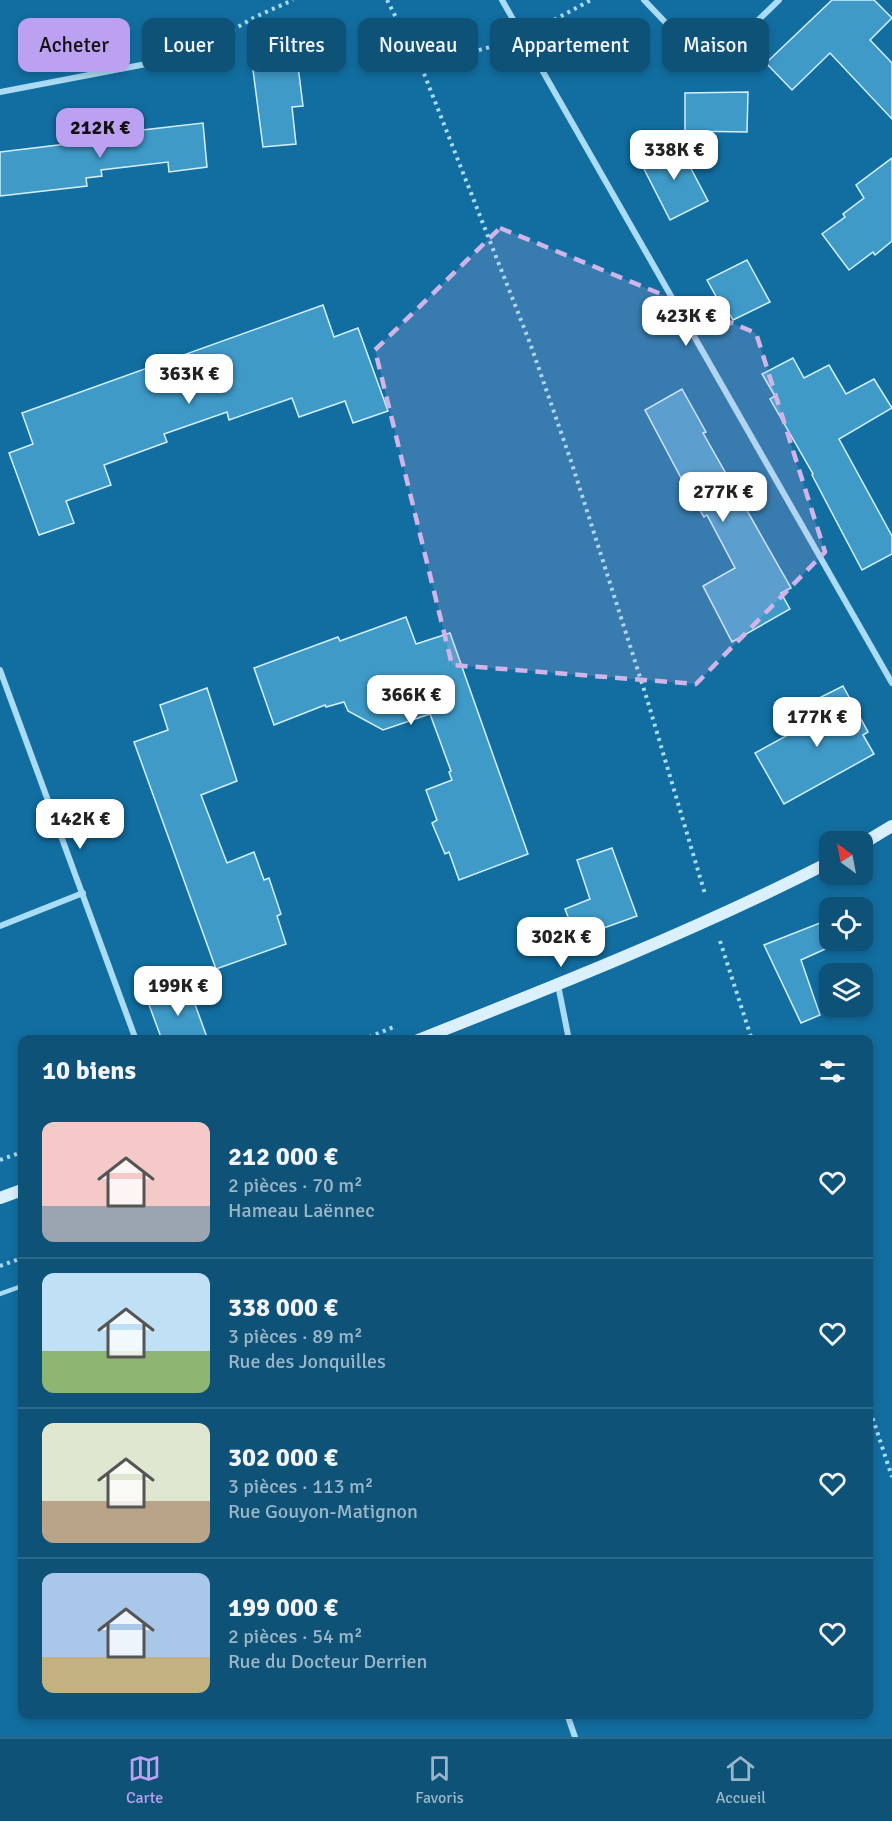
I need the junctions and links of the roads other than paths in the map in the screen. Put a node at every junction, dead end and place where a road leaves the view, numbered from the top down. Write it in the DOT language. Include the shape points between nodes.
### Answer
graph roads {
  1 [pos="502,0"];
  2 [pos="644,0"];
  3 [pos="779,0"];
  4 [pos="142,65"];
  5 [pos="0,92"];
  6 [pos="0,670"];
  7 [pos="892,683"];
  8 [pos="892,826"];
  9 [pos="873,837"];
  10 [pos="819,867"];
  11 [pos="83,893"];
  12 [pos="0,926"];
  13 [pos="558,985"];
  14 [pos="134,1035"];
  15 [pos="431,1035"];
  16 [pos="568,1035"];
  17 [pos="18,1191"];
  18 [pos="0,1198"];
  19 [pos="18,1287"];
  20 [pos="0,1294"];
  21 [pos="569,1719"];
  22 [pos="575,1737"];
  1 -- 7 [label="street"];
  2 -- 3 [label="street" via="686,45 716,53 747,31"];
  4 -- 5 [label="street"];
  6 -- 11 [label="street"];
  8 -- 9 [label="main road"];
  10 -- 13 [label="main road"];
  11 -- 12 [label="street"];
  11 -- 14 [label="street"];
  13 -- 15 [label="main road"];
  13 -- 16 [label="street"];
  17 -- 18 [label="main road"];
  19 -- 20 [label="lane"];
  21 -- 22 [label="street"];
}
